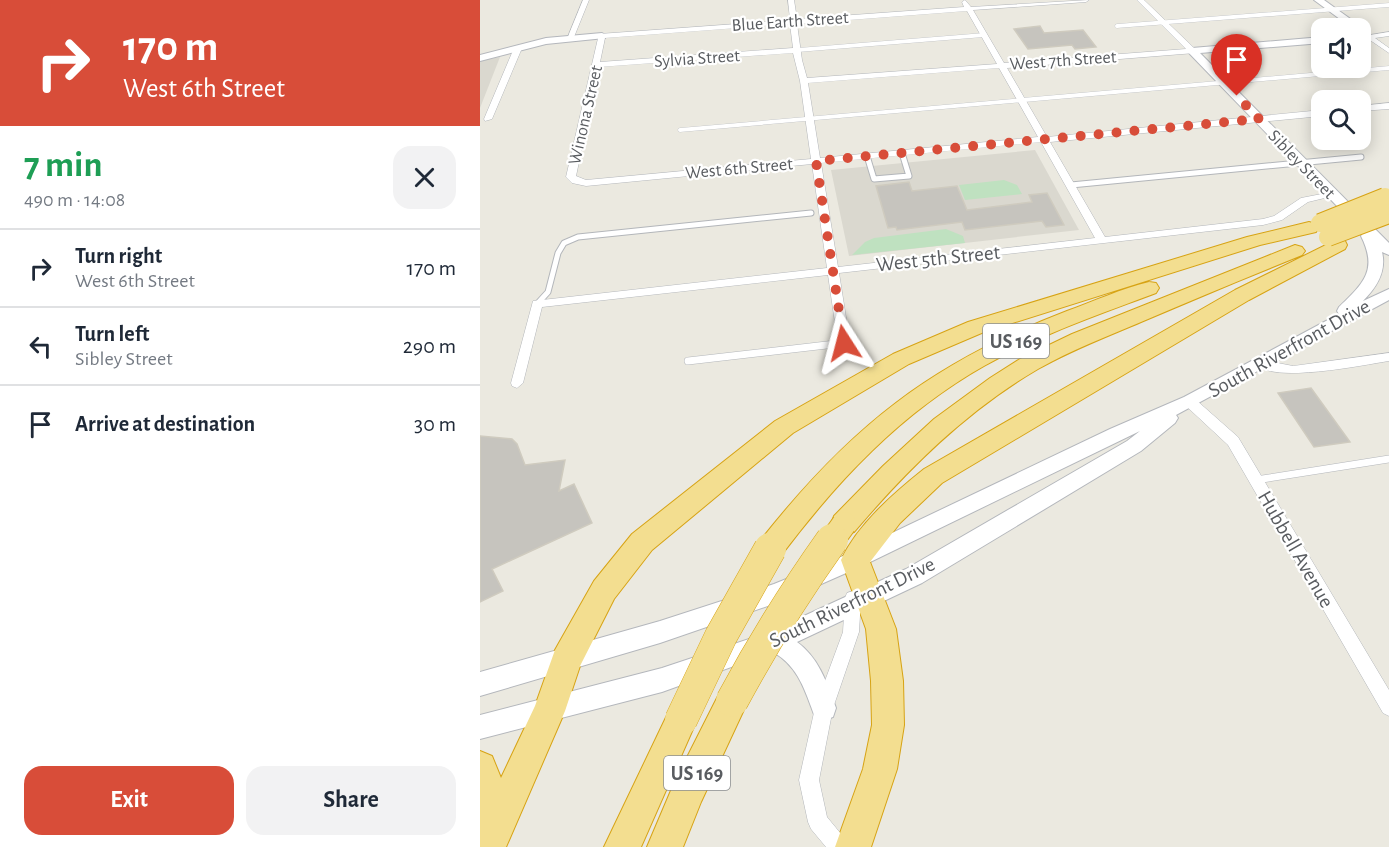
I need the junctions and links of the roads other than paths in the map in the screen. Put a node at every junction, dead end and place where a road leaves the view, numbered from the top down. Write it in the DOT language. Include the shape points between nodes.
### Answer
graph roads {
  1 [pos="586,0"];
  2 [pos="791,0"];
  3 [pos="1086,0"];
  4 [pos="1140,0"];
  5 [pos="1318,0"];
  6 [pos="966,4"];
  7 [pos="1389,5"];
  8 [pos="1331,9"];
  9 [pos="1343,18"];
  10 [pos="794,21"];
  11 [pos="1163,22"];
  12 [pos="1117,26"];
  13 [pos="1371,33"];
  14 [pos="1389,34"];
  15 [pos="984,35"];
  16 [pos="603,36"];
  17 [pos="570,38"];
  18 [pos="1371,39"];
  19 [pos="1311,40"];
  20 [pos="518,48"];
  21 [pos="798,50"];
  22 [pos="1192,51"];
  23 [pos="1389,51"];
  24 [pos="480,57"];
  25 [pos="596,65"];
  26 [pos="1001,65"];
  27 [pos="1389,68"];
  28 [pos="804,81"];
  29 [pos="1222,82"];
  30 [pos="1022,100"];
  31 [pos="1389,106"];
  32 [pos="1371,108"];
  33 [pos="1311,114"];
  34 [pos="488,119"];
  35 [pos="810,119"];
  36 [pos="1259,119"];
  37 [pos="680,130"];
  38 [pos="1045,140"];
  39 [pos="902,153"];
  40 [pos="867,156"];
  41 [pos="1360,157"];
  42 [pos="816,161"];
  43 [pos="1302,163"];
  44 [pos="586,183"];
  45 [pos="1071,185"];
  46 [pos="1332,195"];
  47 [pos="1388,205"];
  48 [pos="811,213"];
  49 [pos="1359,222"];
  50 [pos="1324,233"];
  51 [pos="1102,241"];
  52 [pos="1389,251"];
  53 [pos="832,270"];
  54 [pos="1389,294"];
  55 [pos="537,304"];
  56 [pos="1330,327"];
  57 [pos="844,343"];
  58 [pos="1389,357"];
  59 [pos="688,361"];
  60 [pos="1262,364"];
  61 [pos="517,382"];
  62 [pos="1190,402"];
  63 [pos="1389,459"];
  64 [pos="1256,480"];
  65 [pos="855,560"];
  66 [pos="860,601"];
  67 [pos="774,641"];
  68 [pos="566,661"];
  69 [pos="480,684"];
  70 [pos="1389,706"];
  71 [pos="824,708"];
  72 [pos="549,711"];
  73 [pos="480,727"];
  74 [pos="480,768"];
  75 [pos="483,847"];
  76 [pos="488,847"];
  77 [pos="622,847"];
  78 [pos="665,847"];
  79 [pos="839,847"];
  80 [pos="853,847"];
  1 -- 17 [label="street"];
  2 -- 10 [label="street"];
  3 -- 6 [label="street, Blue Earth Street"];
  4 -- 11 [label="street, Sibley Street"];
  5 -- 8 [label="main road"];
  6 -- 10 [label="street, Blue Earth Street"];
  6 -- 15 [label="street"];
  7 -- 8 [label="lane"];
  8 -- 9 [label="main road"];
  8 -- 11 [label="lane"];
  10 -- 16 [label="street, Blue Earth Street"];
  10 -- 21 [label="street"];
  11 -- 12 [label="lane"];
  11 -- 22 [label="street, Sibley Street"];
  13 -- 14 [label="street"];
  15 -- 21 [label="lane"];
  15 -- 26 [label="street"];
  16 -- 17 [label="main road"];
  16 -- 25 [label="street, Winona Street"];
  17 -- 20 [label="main road"];
  18 -- 23 [label="street"];
  19 -- 22 [label="main road, West 7th Street"];
  20 -- 24 [label="main road"];
  20 -- 34 [label="street"];
  21 -- 25 [label="street, Sylvia Street"];
  21 -- 28 [label="street"];
  22 -- 26 [label="street, West 7th Street"];
  22 -- 29 [label="main road, Sibley Street"];
  25 -- 44 [label="street, Winona Street" via="571,177 575,182"];
  26 -- 28 [label="street, West 7th Street"];
  26 -- 30 [label="street"];
  27 -- 29 [label="lane"];
  28 -- 35 [label="street"];
  29 -- 30 [label="lane"];
  29 -- 36 [label="main road, Sibley Street"];
  30 -- 35 [label="lane"];
  30 -- 38 [label="street"];
  31 -- 32 [label="street"];
  33 -- 36 [label="street, West 6th Street"];
  35 -- 37 [label="lane"];
  35 -- 42 [label="street"];
  36 -- 38 [label="street, West 6th Street"];
  36 -- 43 [label="main road, Sibley Street"];
  38 -- 39 [label="street, West 6th Street"];
  38 -- 45 [label="street"];
  39 -- 40 [label="street, West 6th Street"];
  39 -- 40 [label="lane" via="909,176 874,179"];
  40 -- 42 [label="street, West 6th Street"];
  41 -- 43 [label="lane"];
  42 -- 44 [label="street, West 6th Street"];
  42 -- 53 [label="street"];
  43 -- 45 [label="lane"];
  43 -- 46 [label="main road, Sibley Street"];
  45 -- 51 [label="street"];
  46 -- 49 [label="main road, Sibley Street"];
  46 -- 51 [label="street, West 5th Street" via="1305,200 1278,218 1263,222"];
  47 -- 50 [label="highway, bridge"];
  47 -- 50 [label="highway, US 169, bridge"];
  48 -- 55 [label="lane" via="579,237 564,243 549,292"];
  49 -- 52 [label="main road, Sibley Street"];
  49 -- 56 [label="main road" via="1375,248 1378,266 1374,279"];
  50 -- 65 [label="highway" via="1242,295 933,476 905,498"];
  50 -- 68 [label="highway" via="1242,244 976,327 901,359 784,427 642,542 604,590"];
  50 -- 77 [label="highway, US 169, bridge" via="1028,335 967,366 887,420 803,505 770,549 721,636"];
  50 -- 78 [label="highway, US 169, bridge" via="1049,354 964,408 906,458 844,524 763,643 687,793"];
  51 -- 53 [label="street, West 5th Street"];
  53 -- 55 [label="street, West 5th Street"];
  53 -- 57 [label="street"];
  54 -- 56 [label="main road, South Riverfront Drive"];
  55 -- 61 [label="street"];
  56 -- 60 [label="main road, South Riverfront Drive"];
  57 -- 59 [label="lane"];
  58 -- 60 [label="street" via="1293,370"];
  60 -- 62 [label="main road, South Riverfront Drive"];
  62 -- 64 [label="street, Hubbell Avenue" via="1233,441"];
  62 -- 65 [label="main road, South Riverfront Drive"];
  62 -- 66 [label="main road, South Riverfront Drive" via="1134,446 915,576"];
  63 -- 64 [label="lane"];
  64 -- 70 [label="street, Hubbell Avenue"];
  65 -- 66 [label="highway"];
  65 -- 68 [label="main road, South Riverfront Drive" via="777,593"];
  66 -- 67 [label="main road, South Riverfront Drive"];
  66 -- 71 [label="street"];
  66 -- 80 [label="highway" via="881,629 888,724 880,769"];
  67 -- 71 [label="main road" via="791,649 806,664"];
  67 -- 72 [label="main road, South Riverfront Drive" via="662,680"];
  68 -- 69 [label="main road, South Riverfront Drive"];
  68 -- 72 [label="highway"];
  71 -- 79 [label="street" via="809,780 818,822"];
  72 -- 73 [label="main road, South Riverfront Drive"];
  72 -- 76 [label="highway"];
  74 -- 75 [label="highway" via="487,799"];
}
